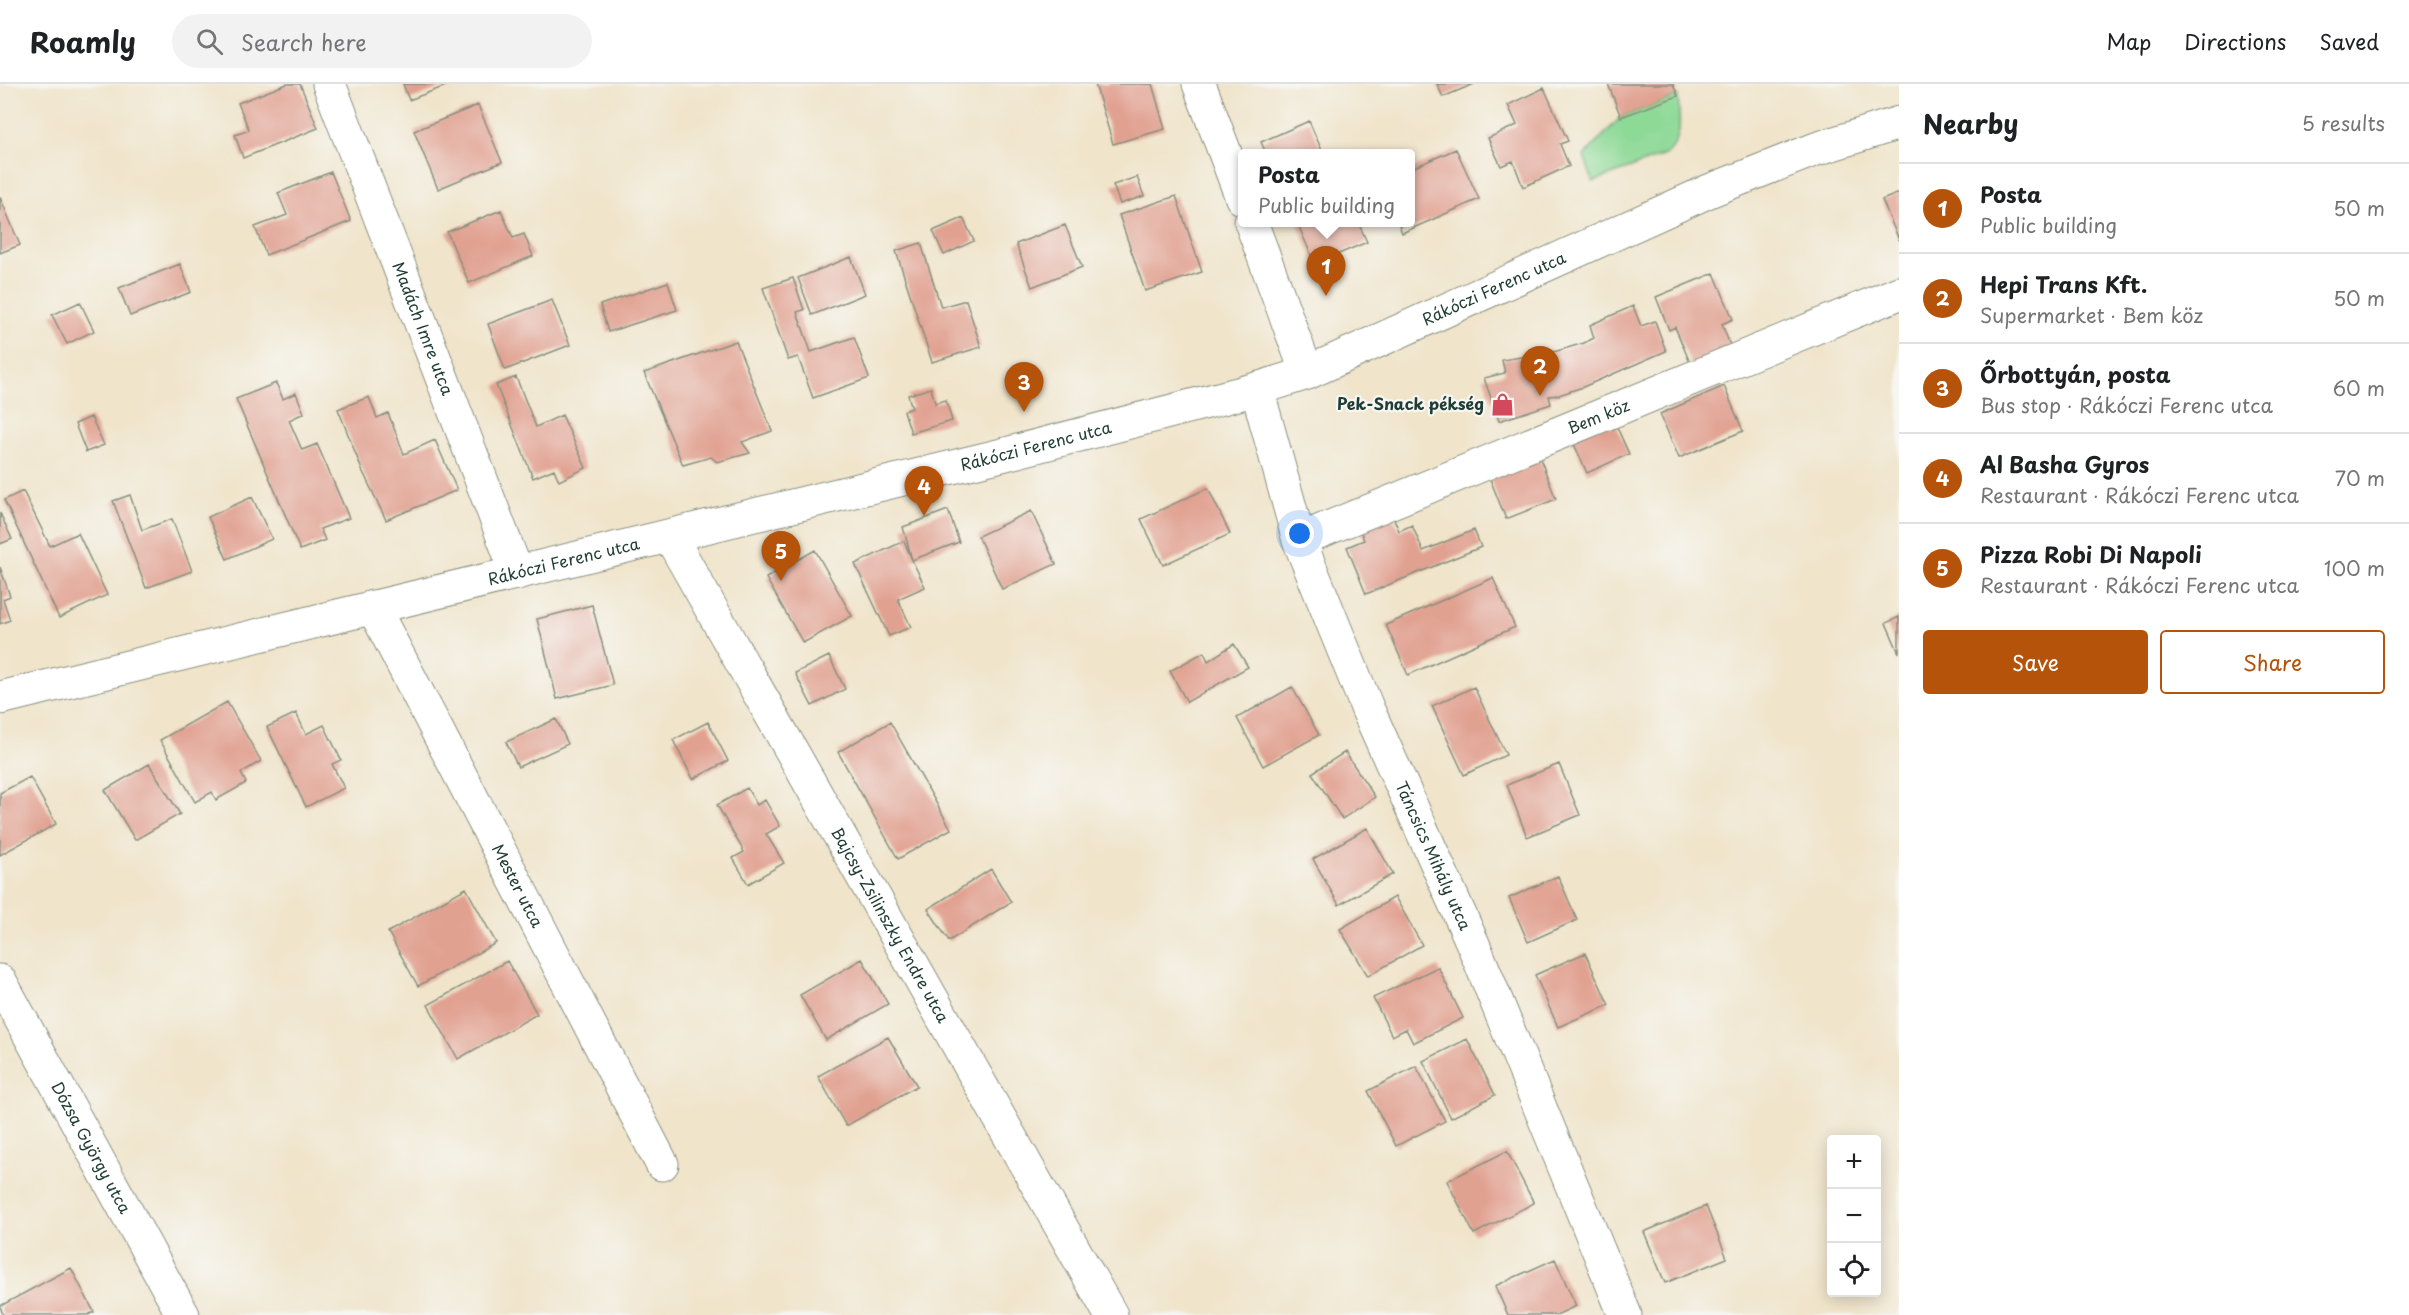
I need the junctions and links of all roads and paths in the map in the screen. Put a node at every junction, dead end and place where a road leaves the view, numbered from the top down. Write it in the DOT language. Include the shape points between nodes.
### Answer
graph roads {
  1 [pos="330,84"];
  2 [pos="1199,84"];
  3 [pos="1899,123"];
  4 [pos="1238,187"];
  5 [pos="1253,227"];
  6 [pos="1899,293"];
  7 [pos="1307,373"];
  8 [pos="1257,389"];
  9 [pos="670,536"];
  10 [pos="1299,540"];
  11 [pos="516,573"];
  12 [pos="373,607"];
  13 [pos="0,698"];
  14 [pos="0,981"];
  15 [pos="662,1164"];
  16 [pos="183,1315"];
  17 [pos="1111,1315"];
  18 [pos="1625,1315"];
  1 -- 11 [label="street, Madách Imre utca"];
  2 -- 4 [label="street"];
  3 -- 7 [label="street, Rákóczi Ferenc utca" via="1816,149 1709,191"];
  5 -- 7 [label="street"];
  6 -- 10 [label="street, Bem köz"];
  7 -- 8 [label="street, Rákóczi Ferenc utca"];
  8 -- 9 [label="street, Rákóczi Ferenc utca"];
  8 -- 10 [label="street, Táncsics Mihály utca"];
  9 -- 11 [label="street, Rákóczi Ferenc utca"];
  9 -- 17 [label="street, Bajcsy-Zsilinszky Endre utca"];
  10 -- 18 [label="street, Táncsics Mihály utca" via="1368,710 1473,944"];
  11 -- 12 [label="street, Rákóczi Ferenc utca"];
  12 -- 13 [label="street, Rákóczi Ferenc utca"];
  12 -- 15 [label="street, Mester utca"];
  14 -- 16 [label="street, Dózsa György utca"];
}
